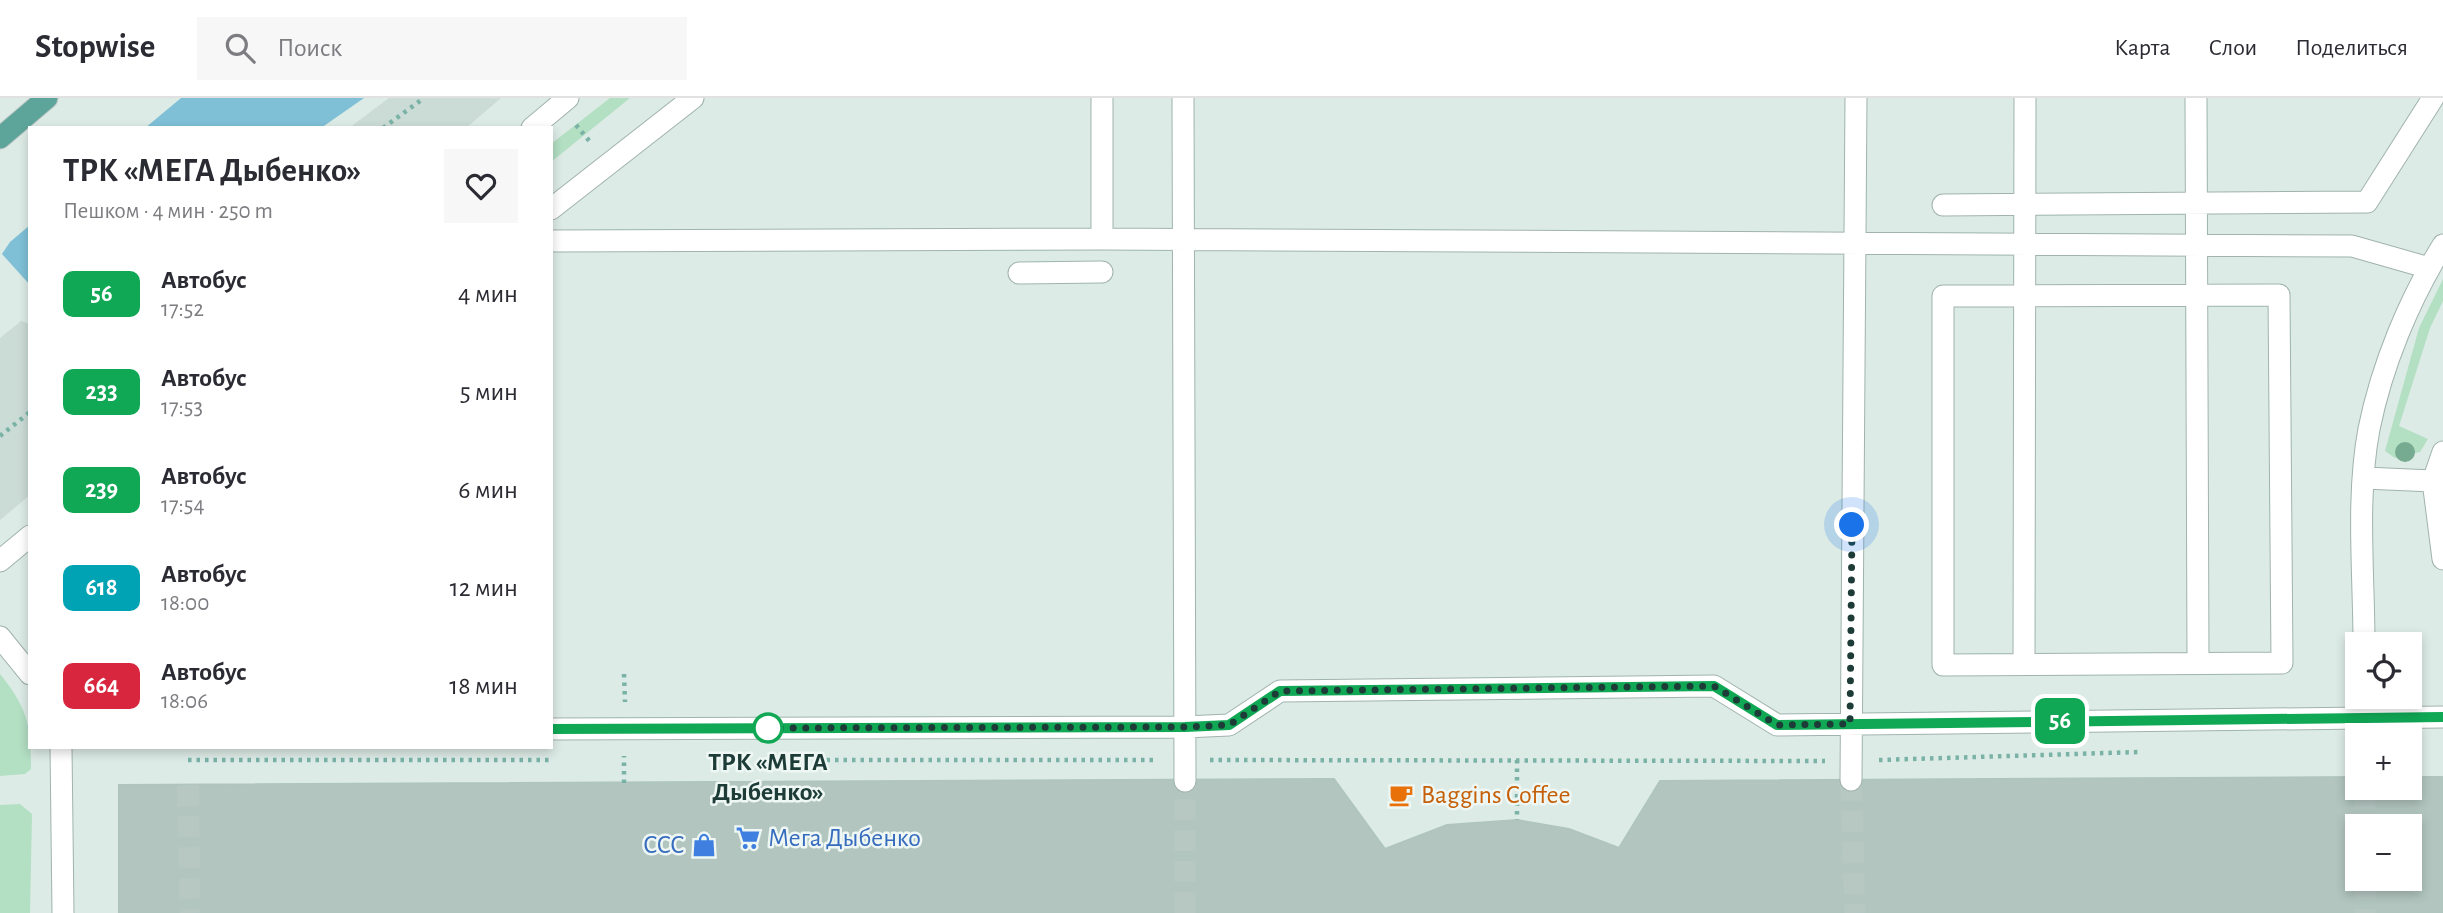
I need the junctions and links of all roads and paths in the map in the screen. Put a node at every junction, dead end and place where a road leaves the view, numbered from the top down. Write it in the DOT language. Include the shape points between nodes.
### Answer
graph roads {
  1 [pos="47,98"];
  2 [pos="424,98"];
  3 [pos="568,98"];
  4 [pos="693,98"];
  5 [pos="1102,98"];
  6 [pos="1182,98"];
  7 [pos="1856,98"];
  8 [pos="2025,98"];
  9 [pos="2196,98"];
  10 [pos="2433,98"];
  11 [pos="386,126"];
  12 [pos="534,126"];
  13 [pos="0,138"];
  14 [pos="2197,203"];
  15 [pos="2025,204"];
  16 [pos="1943,205"];
  17 [pos="553,207"];
  18 [pos="1102,239"];
  19 [pos="1182,240"];
  20 [pos="553,241"];
  21 [pos="1854,242"];
  22 [pos="2025,243"];
  23 [pos="2197,245"];
  24 [pos="2443,245"];
  25 [pos="2429,268"];
  26 [pos="1102,272"];
  27 [pos="1019,273"];
  28 [pos="2197,295"];
  29 [pos="2025,296"];
  30 [pos="28,414"];
  31 [pos="0,436"];
  32 [pos="2443,452"];
  33 [pos="2364,478"];
  34 [pos="2432,481"];
  35 [pos="28,539"];
  36 [pos="2443,559"];
  37 [pos="0,561"];
  38 [pos="2364,632"];
  39 [pos="0,637"];
  40 [pos="2197,663"];
  41 [pos="2024,664"];
  42 [pos="28,672"];
  43 [pos="2345,708"];
  44 [pos="2381,709"];
  45 [pos="2443,717"];
  46 [pos="1850,724"];
  47 [pos="1185,727"];
  48 [pos="553,729"];
  49 [pos="61,749"];
  50 [pos="2150,752"];
  51 [pos="188,760"];
  52 [pos="556,760"];
  53 [pos="611,760"];
  54 [pos="638,760"];
  55 [pos="816,760"];
  56 [pos="1517,760"];
  57 [pos="1185,770"];
  58 [pos="1851,770"];
  59 [pos="1517,820"];
  60 [pos="63,913"];
  1 -- 13 [label="main road"];
  2 -- 11 [label="path"];
  3 -- 12 [label="street"];
  4 -- 17 [label="street"];
  5 -- 18 [label="street"];
  6 -- 19 [label="street"];
  7 -- 21 [label="street"];
  8 -- 15 [label="street"];
  9 -- 14 [label="street"];
  10 -- 14 [label="street" via="2367,202"];
  14 -- 15 [label="street"];
  14 -- 23 [label="street"];
  15 -- 16 [label="street"];
  15 -- 22 [label="street"];
  18 -- 19 [label="street"];
  18 -- 20 [label="street"];
  19 -- 21 [label="street"];
  19 -- 47 [label="street"];
  21 -- 22 [label="street"];
  21 -- 46 [label="street"];
  22 -- 23 [label="street"];
  22 -- 29 [label="street"];
  23 -- 25 [label="street" via="2352,246"];
  23 -- 28 [label="street"];
  24 -- 25 [label="street"];
  25 -- 33 [label="street" via="2383,380 2369,428"];
  26 -- 27 [label="street"];
  28 -- 29 [label="street"];
  28 -- 40 [label="street"];
  28 -- 40 [label="street" via="2279,295 2282,663"];
  29 -- 41 [label="street"];
  29 -- 41 [label="street" via="1943,296 1943,665"];
  30 -- 31 [label="path"];
  32 -- 34 [label="street"];
  33 -- 34 [label="street"];
  33 -- 38 [label="street"];
  34 -- 36 [label="street"];
  35 -- 37 [label="street"];
  39 -- 42 [label="street"];
  40 -- 41 [label="street"];
  43 -- 46 [label="street"];
  44 -- 45 [label="street"];
  46 -- 47 [label="street" via="1777,725 1714,686 1280,691 1229,725"];
  46 -- 58 [label="street"];
  47 -- 48 [label="street"];
  47 -- 57 [label="street"];
  49 -- 60 [label="street"];
  50 -- 58 [label="path"];
  51 -- 52 [label="path"];
  53 -- 54 [label="path"];
  55 -- 57 [label="path"];
  56 -- 57 [label="path"];
  56 -- 58 [label="path"];
  56 -- 59 [label="path"];
}
